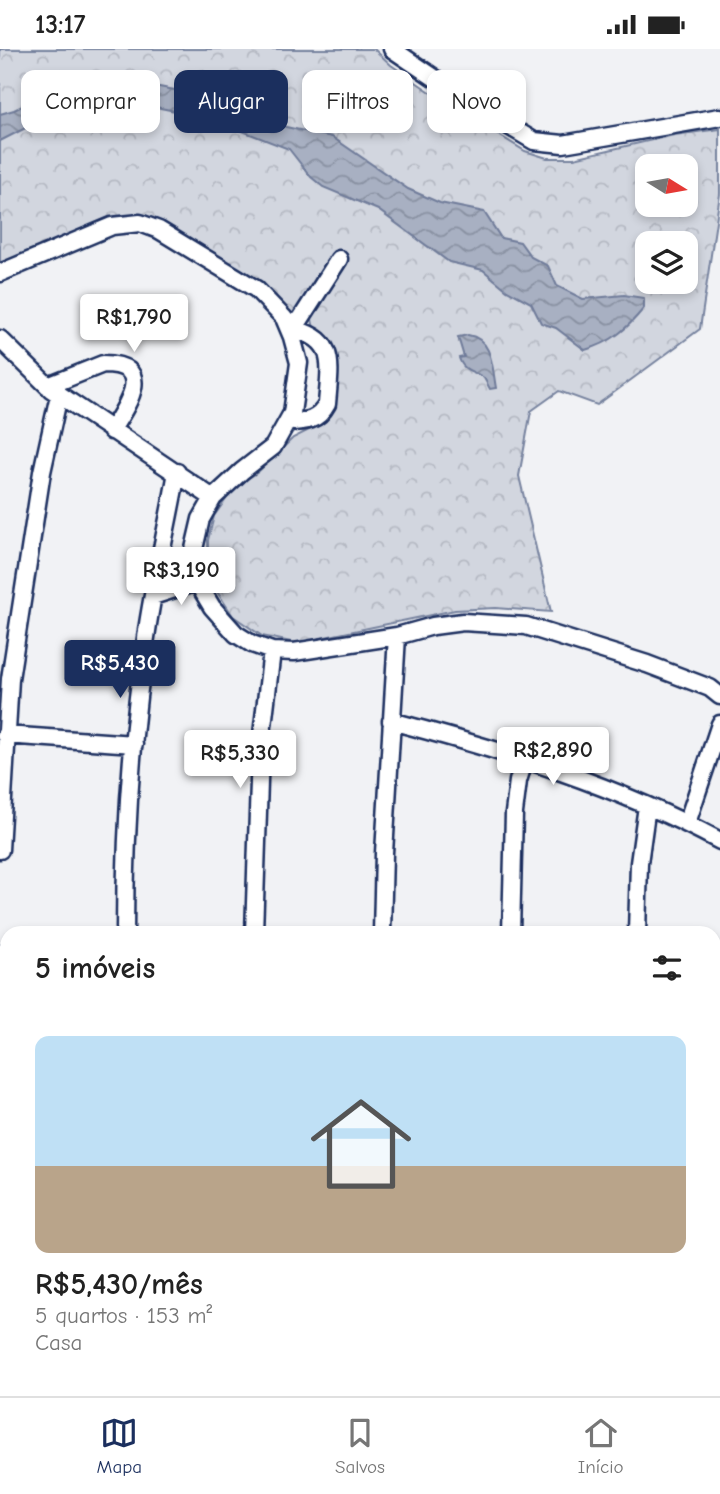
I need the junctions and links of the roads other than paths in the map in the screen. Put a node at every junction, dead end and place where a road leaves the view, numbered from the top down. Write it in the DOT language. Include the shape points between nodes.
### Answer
graph roads {
  1 [pos="398,50"];
  2 [pos="720,117"];
  3 [pos="339,259"];
  4 [pos="0,274"];
  5 [pos="288,327"];
  6 [pos="0,339"];
  7 [pos="54,391"];
  8 [pos="288,422"];
  9 [pos="111,431"];
  10 [pos="177,472"];
  11 [pos="213,498"];
  12 [pos="197,582"];
  13 [pos="153,596"];
  14 [pos="397,636"];
  15 [pos="272,651"];
  16 [pos="720,696"];
  17 [pos="391,721"];
  18 [pos="720,724"];
  19 [pos="5,735"];
  20 [pos="134,744"];
  21 [pos="525,758"];
  22 [pos="647,806"];
  23 [pos="687,823"];
  24 [pos="720,841"];
  25 [pos="0,849"];
  26 [pos="125,926"];
  27 [pos="254,926"];
  28 [pos="382,926"];
  29 [pos="511,926"];
  30 [pos="637,926"];
  1 -- 2 [label="street" via="534,141 563,144"];
  3 -- 5 [label="street" via="300,320"];
  4 -- 5 [label="street" via="112,226 141,223 256,289"];
  5 -- 8 [label="street" via="299,363"];
  5 -- 8 [label="street" via="319,341 331,360 324,410 312,421"];
  6 -- 7 [label="street"];
  7 -- 9 [label="street"];
  7 -- 9 [label="street" via="103,365 126,370 134,392"];
  7 -- 19 [label="street"];
  8 -- 11 [label="street" via="273,447"];
  9 -- 10 [label="street"];
  10 -- 11 [label="street"];
  10 -- 13 [label="street"];
  11 -- 12 [label="street" via="201,519 194,549"];
  12 -- 13 [label="street"];
  12 -- 15 [label="street" via="236,634"];
  13 -- 20 [label="street"];
  14 -- 15 [label="street" via="294,652"];
  14 -- 16 [label="street" via="463,622 526,626 648,664"];
  14 -- 17 [label="street"];
  15 -- 27 [label="street" via="260,751"];
  17 -- 21 [label="street"];
  17 -- 28 [label="street"];
  18 -- 23 [label="street"];
  19 -- 20 [label="street"];
  19 -- 25 [label="street"];
  20 -- 26 [label="street"];
  21 -- 22 [label="street"];
  21 -- 29 [label="street" via="514,813"];
  22 -- 23 [label="street"];
  22 -- 30 [label="street"];
  23 -- 24 [label="street"];
}
